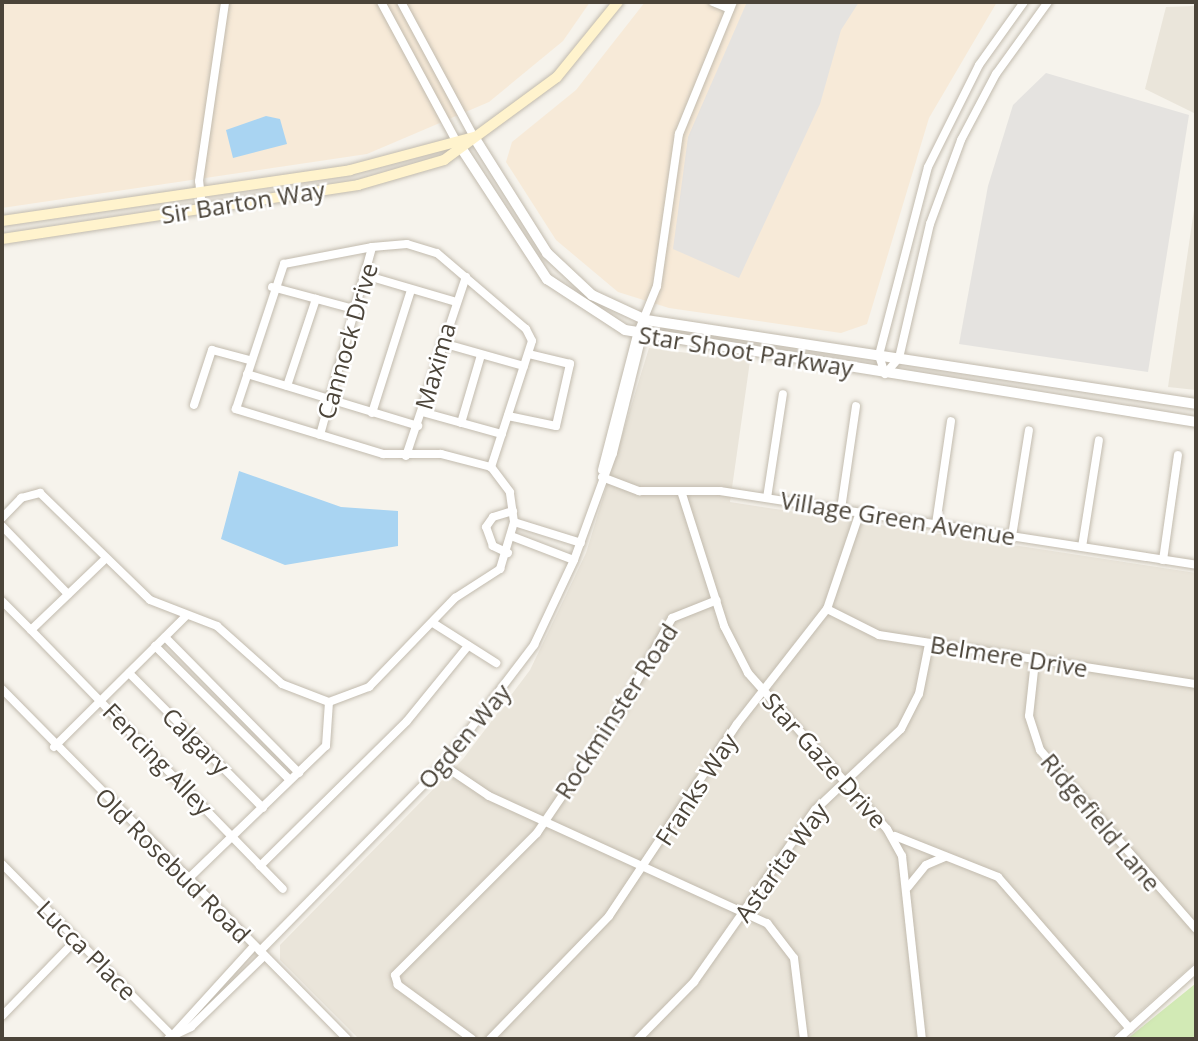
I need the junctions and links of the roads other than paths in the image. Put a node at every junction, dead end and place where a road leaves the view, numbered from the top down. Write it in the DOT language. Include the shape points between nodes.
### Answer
graph roads {
  1 [pos="225,2"];
  2 [pos="381,2"];
  3 [pos="401,2"];
  4 [pos="618,2"];
  5 [pos="713,2"];
  6 [pos="1024,2"];
  7 [pos="1048,2"];
  8 [pos="731,5"];
  9 [pos="474,137"];
  10 [pos="456,139"];
  11 [pos="462,151"];
  12 [pos="200,193"];
  13 [pos="202,208"];
  14 [pos="2,221"];
  15 [pos="2,239"];
  16 [pos="372,247"];
  17 [pos="368,276"];
  18 [pos="466,277"];
  19 [pos="272,287"];
  20 [pos="411,290"];
  21 [pos="316,299"];
  22 [pos="453,301"];
  23 [pos="357,310"];
  24 [pos="646,320"];
  25 [pos="641,336"];
  26 [pos="442,343"];
  27 [pos="529,354"];
  28 [pos="481,355"];
  29 [pos="879,355"];
  30 [pos="899,358"];
  31 [pos="250,360"];
  32 [pos="524,366"];
  33 [pos="247,374"];
  34 [pos="885,374"];
  35 [pos="287,386"];
  36 [pos="782,394"];
  37 [pos="331,400"];
  38 [pos="1196,404"];
  39 [pos="194,405"];
  40 [pos="856,406"];
  41 [pos="422,412"];
  42 [pos="372,413"];
  43 [pos="508,416"];
  44 [pos="951,421"];
  45 [pos="1196,422"];
  46 [pos="461,423"];
  47 [pos="418,425"];
  48 [pos="1029,430"];
  49 [pos="502,434"];
  50 [pos="320,435"];
  51 [pos="1098,440"];
  52 [pos="1178,455"];
  53 [pos="406,456"];
  54 [pos="491,467"];
  55 [pos="601,477"];
  56 [pos="681,494"];
  57 [pos="767,498"];
  58 [pos="841,509"];
  59 [pos="513,511"];
  60 [pos="860,512"];
  61 [pos="2,518"];
  62 [pos="514,522"];
  63 [pos="936,524"];
  64 [pos="2,526"];
  65 [pos="512,536"];
  66 [pos="1012,536"];
  67 [pos="580,543"];
  68 [pos="1082,547"];
  69 [pos="508,553"];
  70 [pos="106,558"];
  71 [pos="1163,559"];
  72 [pos="574,560"];
  73 [pos="1196,565"];
  74 [pos="68,594"];
  75 [pos="717,600"];
  76 [pos="2,601"];
  77 [pos="827,609"];
  78 [pos="187,615"];
  79 [pos="433,623"];
  80 [pos="31,629"];
  81 [pos="165,637"];
  82 [pos="929,644"];
  83 [pos="155,646"];
  84 [pos="468,646"];
  85 [pos="1035,661"];
  86 [pos="496,663"];
  87 [pos="129,673"];
  88 [pos="1196,684"];
  89 [pos="2,690"];
  90 [pos="764,692"];
  91 [pos="101,701"];
  92 [pos="329,702"];
  93 [pos="54,747"];
  94 [pos="443,765"];
  95 [pos="299,773"];
  96 [pos="290,780"];
  97 [pos="845,783"];
  98 [pos="262,808"];
  99 [pos="545,821"];
  100 [pos="890,833"];
  101 [pos="234,837"];
  102 [pos="946,857"];
  103 [pos="2,864"];
  104 [pos="260,866"];
  105 [pos="645,866"];
  106 [pos="187,880"];
  107 [pos="908,887"];
  108 [pos="283,889"];
  109 [pos="746,911"];
  110 [pos="1196,929"];
  111 [pos="76,940"];
  112 [pos="259,951"];
  113 [pos="1196,970"];
  114 [pos="2,1016"];
  115 [pos="1130,1029"];
  116 [pos="170,1037"];
  117 [pos="347,1039"];
  118 [pos="472,1039"];
  119 [pos="490,1039"];
  120 [pos="638,1039"];
  121 [pos="804,1039"];
  122 [pos="922,1039"];
  123 [pos="1118,1039"];
  1 -- 12 [label="street"];
  2 -- 10 [label="street, Star Shoot Parkway"];
  3 -- 9 [label="street, Star Shoot Parkway"];
  4 -- 9 [label="main road, Sir Barton Way" via="557,77"];
  5 -- 8 [label="street"];
  6 -- 29 [label="street" via="979,65 928,167"];
  7 -- 30 [label="street" via="996,74 952,162"];
  8 -- 24 [label="street, Ogden Way" via="679,134"];
  9 -- 10 [label="main road, Sir Barton Way"];
  9 -- 11 [label="main road, Sir Barton Way"];
  9 -- 24 [label="street, Star Shoot Parkway" via="554,261 592,295"];
  10 -- 11 [label="street, Star Shoot Parkway"];
  10 -- 12 [label="main road, Sir Barton Way" via="372,166"];
  11 -- 13 [label="main road, Sir Barton Way" via="387,179"];
  11 -- 25 [label="street, Star Shoot Parkway" via="547,279 584,309"];
  12 -- 13 [label="street"];
  12 -- 14 [label="main road, Sir Barton Way"];
  13 -- 15 [label="main road, Sir Barton Way"];
  16 -- 17 [label="street, Cannock Drive"];
  16 -- 18 [label="street" via="407,244 437,253"];
  16 -- 19 [label="street" via="291,260"];
  17 -- 20 [label="street"];
  17 -- 23 [label="street, Cannock Drive"];
  18 -- 22 [label="street, Maxima"];
  18 -- 27 [label="street" via="526,329"];
  19 -- 21 [label="street"];
  19 -- 31 [label="street"];
  20 -- 22 [label="street"];
  20 -- 42 [label="street"];
  21 -- 23 [label="street"];
  21 -- 35 [label="street"];
  22 -- 26 [label="street, Maxima"];
  23 -- 37 [label="street, Cannock Drive"];
  24 -- 25 [label="street, Ogden Way"];
  24 -- 29 [label="street, Star Shoot Parkway"];
  25 -- 34 [label="street, Star Shoot Parkway"];
  25 -- 55 [label="street, Ogden Way"];
  26 -- 28 [label="street"];
  26 -- 41 [label="street, Maxima"];
  27 -- 32 [label="street"];
  27 -- 43 [label="street" via="570,364 556,426"];
  28 -- 32 [label="street"];
  28 -- 46 [label="street"];
  29 -- 30 [label="street, Star Shoot Parkway"];
  29 -- 34 [label="street"];
  30 -- 34 [label="street"];
  30 -- 38 [label="street, Star Shoot Parkway"];
  31 -- 33 [label="street"];
  31 -- 39 [label="street" via="212,350"];
  32 -- 43 [label="street"];
  33 -- 35 [label="street"];
  33 -- 50 [label="street" via="236,409"];
  34 -- 45 [label="street, Star Shoot Parkway"];
  35 -- 37 [label="street"];
  36 -- 57 [label="street"];
  37 -- 42 [label="street"];
  37 -- 50 [label="street, Cannock Drive"];
  40 -- 58 [label="street"];
  41 -- 46 [label="street"];
  41 -- 47 [label="street, Maxima"];
  42 -- 47 [label="street"];
  43 -- 49 [label="street"];
  44 -- 63 [label="street"];
  46 -- 49 [label="street"];
  47 -- 53 [label="street, Maxima"];
  48 -- 66 [label="street"];
  49 -- 54 [label="street"];
  50 -- 53 [label="street"];
  51 -- 68 [label="street"];
  52 -- 71 [label="street"];
  53 -- 54 [label="street" via="441,454"];
  54 -- 59 [label="street" via="507,485"];
  55 -- 56 [label="street, Village Green Avenue" via="639,491"];
  55 -- 67 [label="street, Ogden Way"];
  56 -- 57 [label="street, Village Green Avenue"];
  56 -- 75 [label="street, Star Gaze Drive"];
  57 -- 58 [label="street, Village Green Avenue"];
  58 -- 60 [label="street, Village Green Avenue"];
  59 -- 62 [label="street"];
  59 -- 69 [label="street" via="493,517 486,527 494,545"];
  60 -- 63 [label="street, Village Green Avenue"];
  60 -- 77 [label="street, Franks Way"];
  61 -- 70 [label="street" via="21,498 40,493"];
  62 -- 65 [label="street"];
  62 -- 67 [label="street"];
  63 -- 66 [label="street, Village Green Avenue"];
  64 -- 74 [label="street"];
  65 -- 69 [label="street"];
  65 -- 72 [label="street"];
  66 -- 68 [label="street, Village Green Avenue"];
  67 -- 72 [label="street, Ogden Way"];
  68 -- 71 [label="street, Village Green Avenue"];
  69 -- 79 [label="street" via="494,577 456,598"];
  70 -- 74 [label="street"];
  70 -- 78 [label="street" via="150,600"];
  71 -- 73 [label="street, Village Green Avenue"];
  72 -- 94 [label="street, Ogden Way" via="514,676"];
  74 -- 80 [label="street"];
  75 -- 90 [label="street, Star Gaze Drive" via="732,647"];
  75 -- 99 [label="street, Rockminster Road" via="672,618 622,708"];
  76 -- 80 [label="street, Fencing Alley"];
  77 -- 82 [label="street, Belmere Drive" via="864,630"];
  77 -- 90 [label="street, Franks Way"];
  78 -- 81 [label="street"];
  78 -- 92 [label="street" via="231,636 282,684"];
  79 -- 84 [label="street"];
  79 -- 92 [label="street" via="386,674"];
  80 -- 91 [label="street, Fencing Alley"];
  81 -- 83 [label="street"];
  81 -- 95 [label="street"];
  82 -- 85 [label="street, Belmere Drive"];
  82 -- 97 [label="street, Astarita Way" via="908,718"];
  83 -- 87 [label="street"];
  83 -- 96 [label="street"];
  84 -- 86 [label="street"];
  84 -- 104 [label="street" via="407,721"];
  85 -- 88 [label="street, Belmere Drive"];
  85 -- 110 [label="street, Ridgefield Lane" via="1029,716 1040,750"];
  87 -- 91 [label="street"];
  87 -- 98 [label="street, Calgary"];
  89 -- 93 [label="street, Old Rosebud Road"];
  90 -- 97 [label="street, Star Gaze Drive"];
  90 -- 105 [label="street, Franks Way"];
  91 -- 93 [label="street"];
  91 -- 101 [label="street, Fencing Alley"];
  92 -- 95 [label="street" via="326,746"];
  93 -- 106 [label="street, Old Rosebud Road"];
  94 -- 99 [label="street" via="474,788"];
  94 -- 112 [label="street, Ogden Way"];
  95 -- 96 [label="street"];
  96 -- 98 [label="street"];
  97 -- 100 [label="street, Star Gaze Drive"];
  97 -- 109 [label="street, Astarita Way" via="816,810"];
  98 -- 101 [label="street"];
  99 -- 105 [label="street"];
  99 -- 118 [label="street, Rockminster Road" via="490,887 395,975 398,985"];
  100 -- 102 [label="street"];
  100 -- 107 [label="street, Star Gaze Drive"];
  101 -- 104 [label="street, Fencing Alley"];
  101 -- 106 [label="street"];
  102 -- 107 [label="street" via="926,865"];
  102 -- 115 [label="street" via="998,877"];
  103 -- 111 [label="street, Lucca Place"];
  104 -- 108 [label="street, Fencing Alley"];
  105 -- 109 [label="street"];
  105 -- 119 [label="street, Franks Way" via="574,956"];
  106 -- 112 [label="street, Old Rosebud Road"];
  107 -- 122 [label="street, Star Gaze Drive"];
  109 -- 120 [label="street, Astarita Way" via="694,982"];
  109 -- 121 [label="street" via="767,923 791,951"];
  111 -- 114 [label="street"];
  111 -- 116 [label="street, Lucca Place"];
  112 -- 116 [label="street"];
  112 -- 116 [label="street" via="191,1027"];
  112 -- 117 [label="street, Old Rosebud Road"];
  113 -- 115 [label="street"];
  115 -- 123 [label="street"];
}
